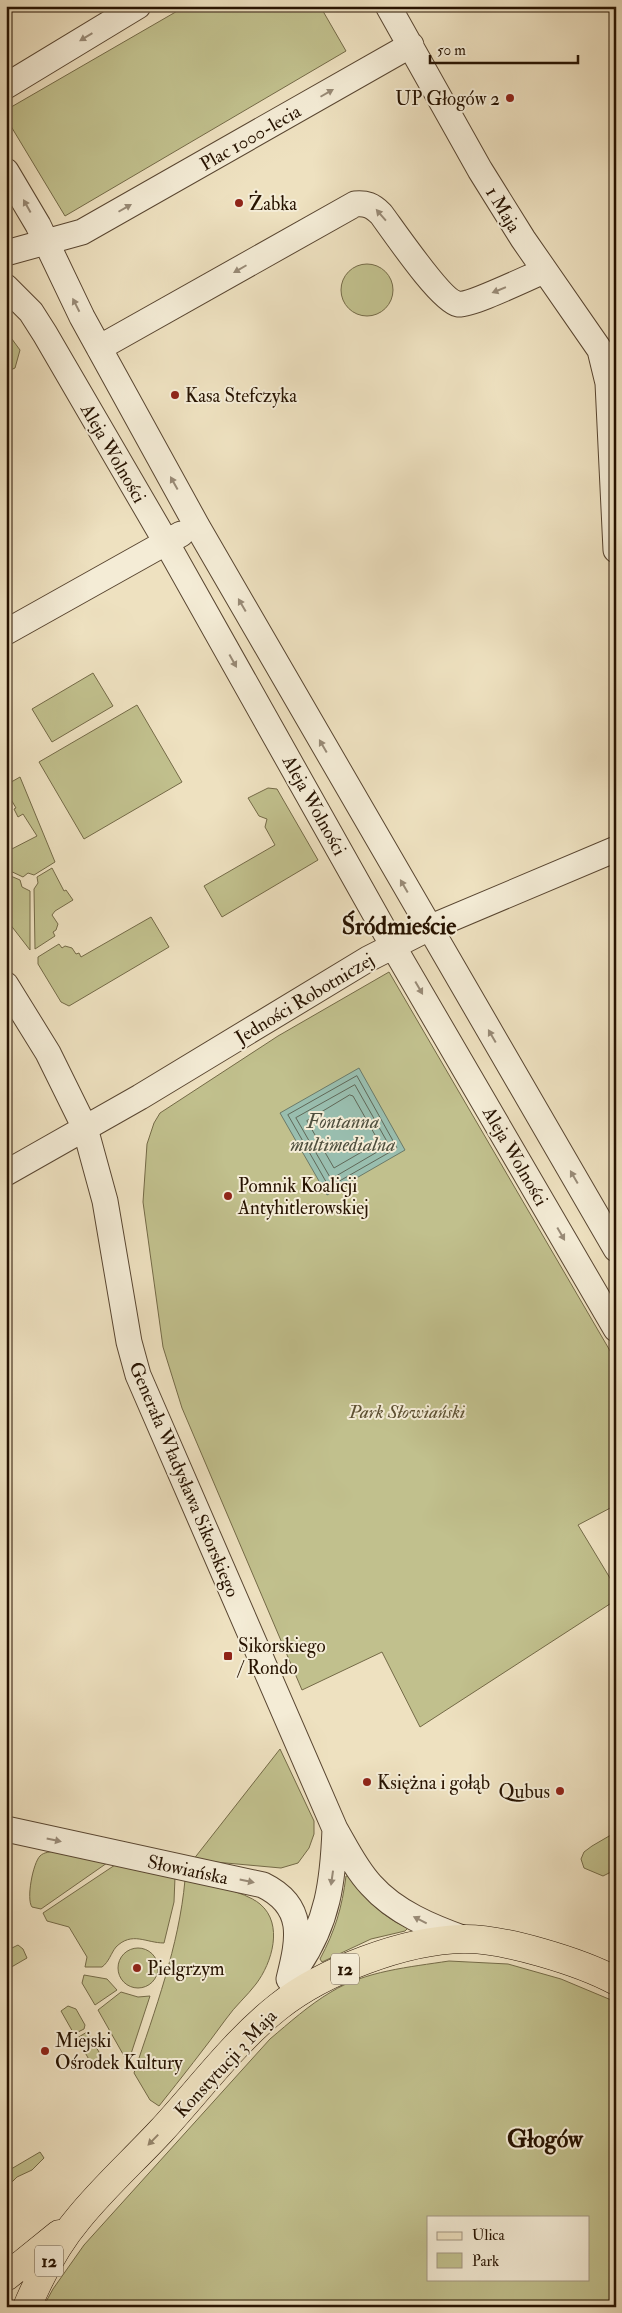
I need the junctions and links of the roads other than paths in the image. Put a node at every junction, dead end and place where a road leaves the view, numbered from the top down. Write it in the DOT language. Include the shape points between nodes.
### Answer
graph roads {
  1 [pos="138,6"];
  2 [pos="388,6"];
  3 [pos="411,45"];
  4 [pos="6,86"];
  5 [pos="6,171"];
  6 [pos="46,243"];
  7 [pos="6,253"];
  8 [pos="544,271"];
  9 [pos="6,287"];
  10 [pos="99,348"];
  11 [pos="608,353"];
  12 [pos="197,526"];
  13 [pos="166,542"];
  14 [pos="616,550"];
  15 [pos="6,632"];
  16 [pos="616,849"];
  17 [pos="428,928"];
  18 [pos="394,946"];
  19 [pos="6,985"];
  20 [pos="85,1128"];
  21 [pos="6,1174"];
  22 [pos="616,1249"];
  23 [pos="616,1329"];
  24 [pos="6,1829"];
  25 [pos="335,1829"];
  26 [pos="464,1939"];
  27 [pos="289,1979"];
  28 [pos="616,1981"];
  29 [pos="244,2038"];
  30 [pos="78,2219"];
  31 [pos="6,2277"];
  32 [pos="27,2307"];
  1 -- 4 [label="street, one-way"];
  2 -- 3 [label="street"];
  6 -- 3 [label="street, Plac 1000-lecia, one-way" via="82,232"];
  3 -- 8 [label="street, 1 Maja" via="480,170"];
  6 -- 5 [label="street, Aleja Wolności, one-way"];
  6 -- 7 [label="street, Plac 1000-lecia"];
  10 -- 6 [label="street, Aleja Wolności, one-way"];
  8 -- 10 [label="street, one-way" via="460,305 438,290 380,214 364,203 355,204"];
  8 -- 11 [label="street, 1 Maja"];
  9 -- 13 [label="street, Aleja Wolności" via="34,318"];
  12 -- 10 [label="street, Aleja Wolności, one-way"];
  11 -- 14 [label="street"];
  12 -- 13 [label="street"];
  17 -- 12 [label="street, Aleja Wolności, one-way"];
  13 -- 15 [label="street"];
  13 -- 18 [label="street, Aleja Wolności, one-way"];
  16 -- 17 [label="street, Jedności Robotniczej"];
  17 -- 18 [label="street, Jedności Robotniczej"];
  22 -- 17 [label="street, Aleja Wolności, one-way"];
  18 -- 20 [label="street, Jedności Robotniczej"];
  18 -- 23 [label="street, Aleja Wolności, one-way"];
  19 -- 20 [label="street, Generała Władysława Sikorskiego" via="48,1053"];
  20 -- 21 [label="street, Jedności Robotniczej"];
  20 -- 25 [label="street, Generała Władysława Sikorskiego" via="105,1201 129,1342 138,1375"];
  24 -- 27 [label="street, Słowiańska, one-way" via="262,1885 275,1891 288,1903 298,1934"];
  26 -- 25 [label="street, Generała Władysława Sikorskiego, one-way" via="405,1912 372,1886 357,1868"];
  25 -- 27 [label="street, Generała Władysława Sikorskiego, one-way" via="333,1876 324,1916 317,1934"];
  26 -- 28 [label="main road, Konstytucji 3 Maja / 12" via="550,1955"];
  26 -- 29 [label="main road, Konstytucji 3 Maja / 12" via="368,1959 327,1976 277,2007"];
  27 -- 29 [label="street, Generała Władysława Sikorskiego"];
  29 -- 30 [label="main road, Konstytucji 3 Maja / 12, one-way"];
  30 -- 31 [label="main road, 12"];
  30 -- 32 [label="main road, Konstytucji 3 Maja / 12" via="56,2251"];
}
